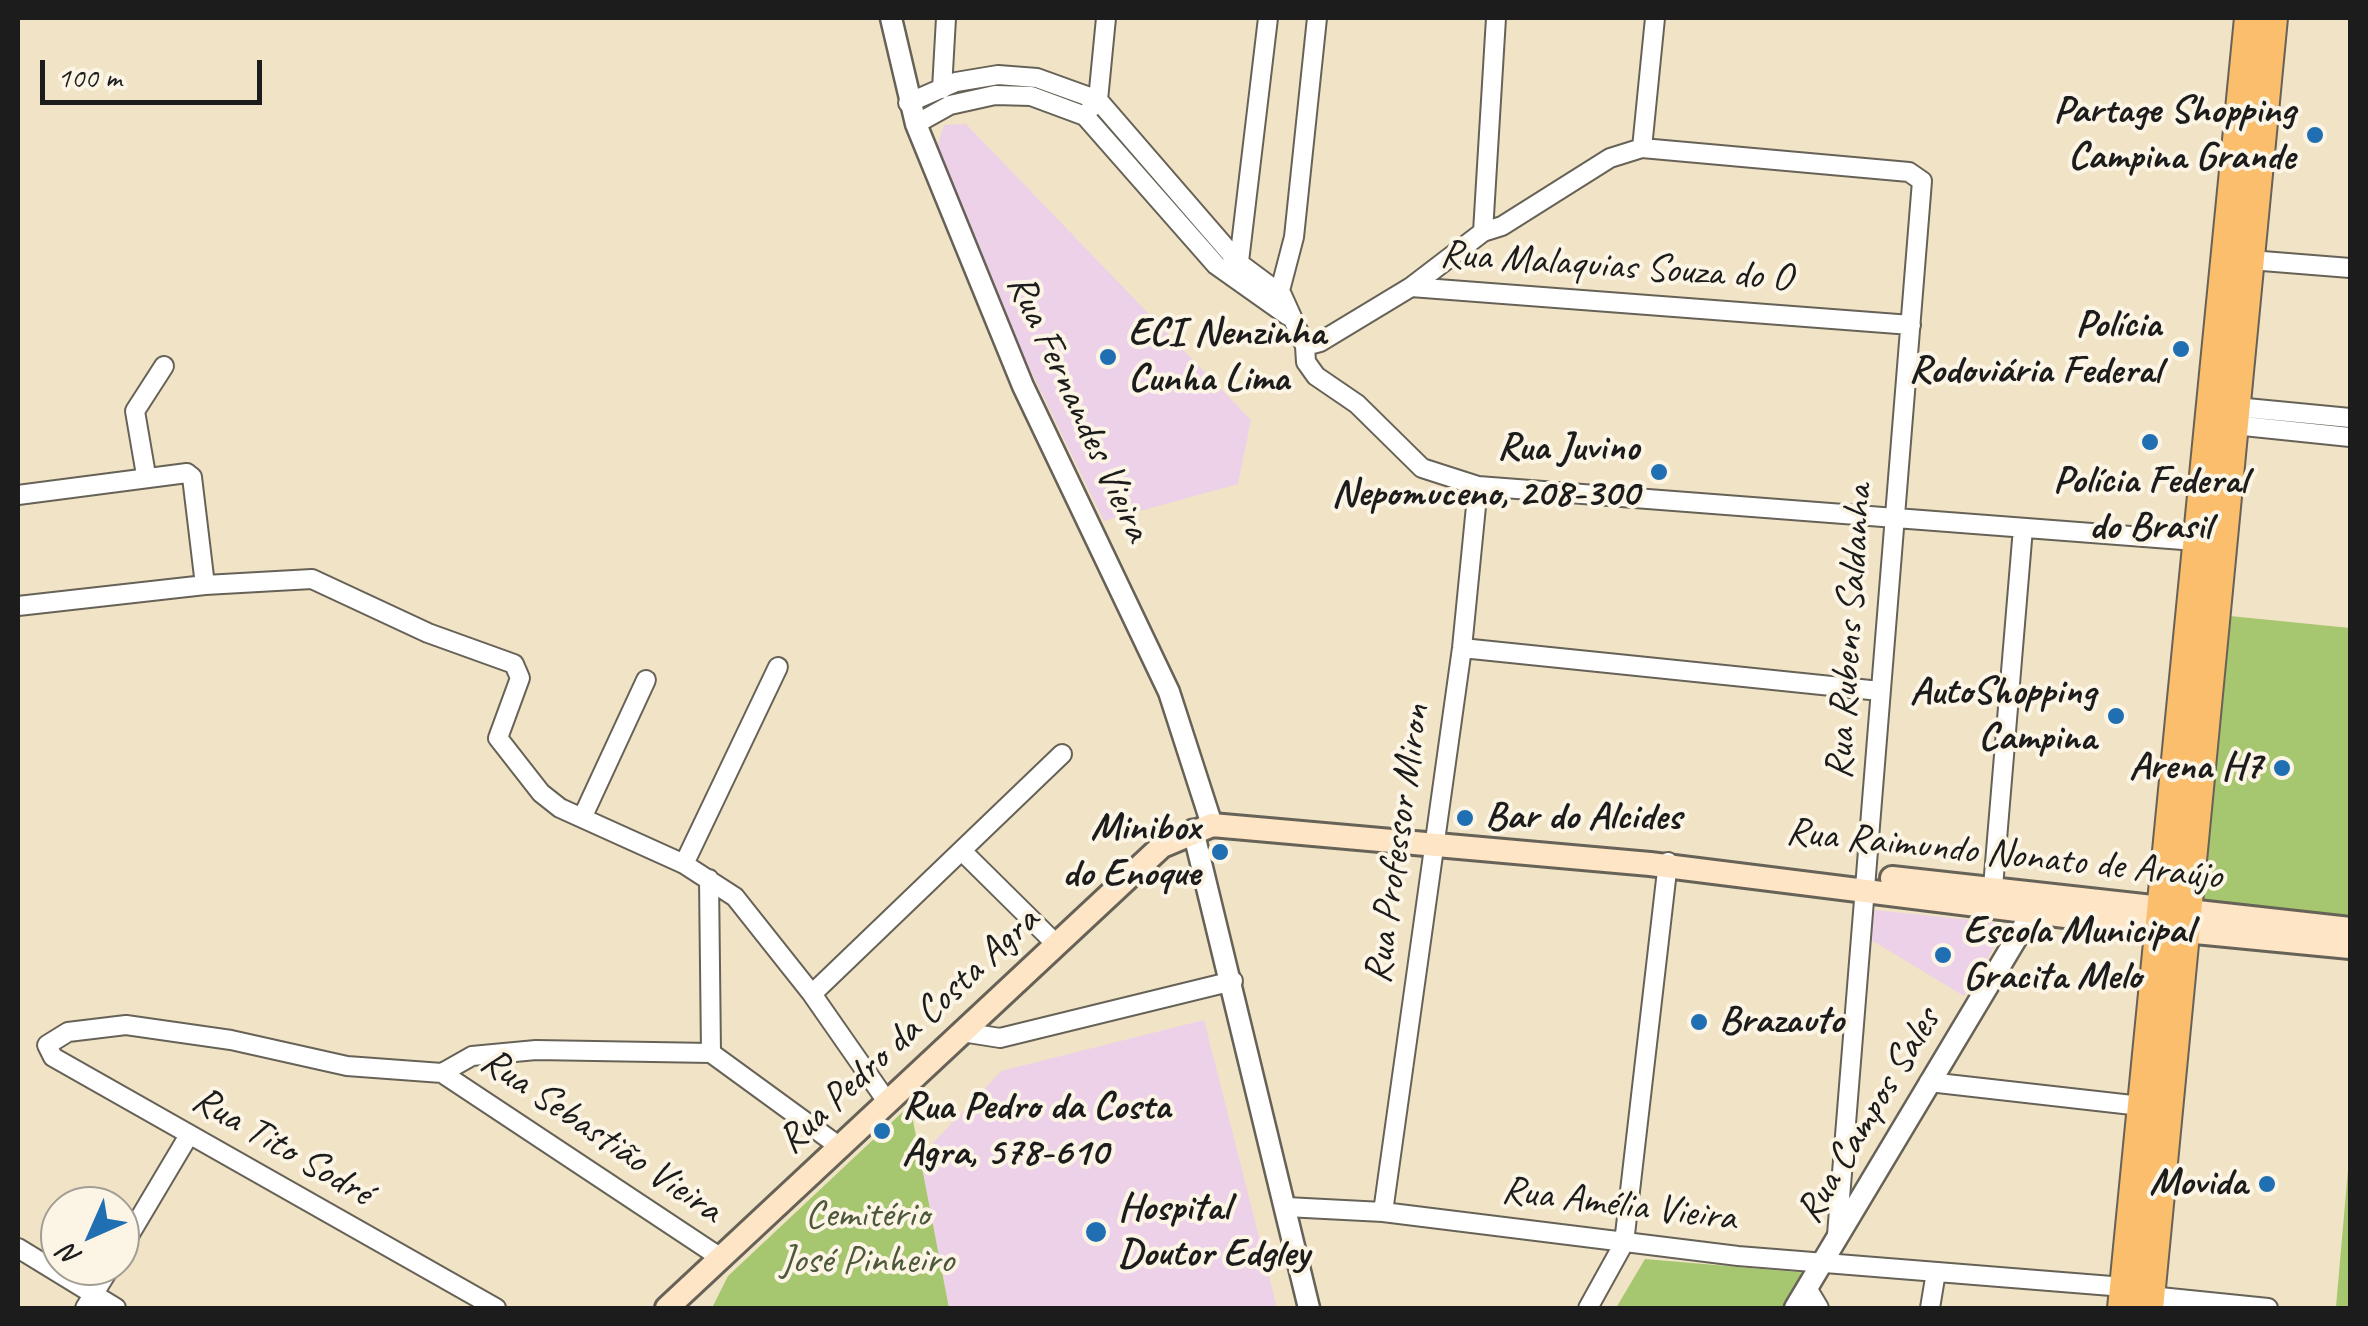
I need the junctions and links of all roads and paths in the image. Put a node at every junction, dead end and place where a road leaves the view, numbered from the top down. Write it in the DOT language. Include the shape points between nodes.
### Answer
graph roads {
  1 [pos="891,18"];
  2 [pos="946,18"];
  3 [pos="1106,18"];
  4 [pos="1268,18"];
  5 [pos="1317,18"];
  6 [pos="1496,18"];
  7 [pos="1655,18"];
  8 [pos="2249,18"];
  9 [pos="2273,18"];
  10 [pos="942,89"];
  11 [pos="1060,96"];
  12 [pos="1098,100"];
  13 [pos="908,102"];
  14 [pos="1085,116"];
  15 [pos="916,124"];
  16 [pos="1642,148"];
  17 [pos="1483,232"];
  18 [pos="2250,260"];
  19 [pos="1240,263"];
  20 [pos="2350,268"];
  21 [pos="1236,282"];
  22 [pos="1412,287"];
  23 [pos="1281,306"];
  24 [pos="1911,325"];
  25 [pos="1305,346"];
  26 [pos="164,366"];
  27 [pos="2235,416"];
  28 [pos="2350,418"];
  29 [pos="2350,437"];
  30 [pos="146,475"];
  31 [pos="1478,486"];
  32 [pos="18,495"];
  33 [pos="1893,517"];
  34 [pos="2023,528"];
  35 [pos="2196,541"];
  36 [pos="205,585"];
  37 [pos="18,606"];
  38 [pos="1462,648"];
  39 [pos="778,667"];
  40 [pos="646,680"];
  41 [pos="1880,691"];
  42 [pos="1062,754"];
  43 [pos="584,816"];
  44 [pos="1202,828"];
  45 [pos="1431,848"];
  46 [pos="962,851"];
  47 [pos="684,864"];
  48 [pos="1661,864"];
  49 [pos="708,878"];
  50 [pos="1866,882"];
  51 [pos="1993,887"];
  52 [pos="2034,909"];
  53 [pos="2173,920"];
  54 [pos="2350,929"];
  55 [pos="1056,944"];
  56 [pos="2350,946"];
  57 [pos="1232,981"];
  58 [pos="812,994"];
  59 [pos="962,1032"];
  60 [pos="711,1053"];
  61 [pos="442,1073"];
  62 [pos="1930,1082"];
  63 [pos="888,1103"];
  64 [pos="2141,1106"];
  65 [pos="189,1135"];
  66 [pos="840,1148"];
  67 [pos="1286,1207"];
  68 [pos="1383,1212"];
  69 [pos="140,1217"];
  70 [pos="1836,1240"];
  71 [pos="1624,1243"];
  72 [pos="18,1248"];
  73 [pos="722,1258"];
  74 [pos="1821,1262"];
  75 [pos="1936,1272"];
  76 [pos="1807,1288"];
  77 [pos="2136,1300"];
  78 [pos="90,1302"];
  79 [pos="116,1308"];
  80 [pos="496,1308"];
  81 [pos="667,1308"];
  82 [pos="1308,1308"];
  83 [pos="1588,1308"];
  84 [pos="1795,1308"];
  85 [pos="1819,1308"];
  86 [pos="1930,1308"];
  87 [pos="2268,1308"];
  1 -- 13 [label="street, Rua Fernandes Vieira"];
  2 -- 10 [label="street"];
  3 -- 12 [label="street"];
  4 -- 19 [label="street"];
  5 -- 23 [label="street"];
  6 -- 17 [label="street"];
  7 -- 16 [label="street"];
  8 -- 35 [label="main road"];
  9 -- 18 [label="main road"];
  10 -- 11 [label="street" via="998,75 1037,78"];
  10 -- 13 [label="street"];
  11 -- 12 [label="street"];
  11 -- 14 [label="street"];
  11 -- 15 [label="street" via="995,95 950,104"];
  12 -- 14 [label="street"];
  12 -- 19 [label="street"];
  13 -- 15 [label="street, Rua Fernandes Vieira"];
  14 -- 21 [label="street"];
  15 -- 44 [label="street, Rua Fernandes Vieira" via="1024,386 1170,692"];
  16 -- 17 [label="street" via="1610,158"];
  16 -- 24 [label="street, Rua Rubens Saldanha" via="1909,172 1922,182"];
  17 -- 22 [label="street"];
  18 -- 20 [label="street"];
  18 -- 27 [label="main road"];
  19 -- 21 [label="street"];
  19 -- 23 [label="street"];
  21 -- 23 [label="street"];
  22 -- 24 [label="street, Rua Malaquias Souza do O"];
  22 -- 25 [label="street, Rua Malaquias Souza do O"];
  23 -- 25 [label="street"];
  24 -- 33 [label="street, Rua Rubens Saldanha"];
  25 -- 31 [label="street" via="1316,376 1357,404 1404,454 1422,468"];
  26 -- 30 [label="street" via="135,411"];
  27 -- 28 [label="street"];
  27 -- 29 [label="street"];
  27 -- 53 [label="main road"];
  30 -- 32 [label="street"];
  30 -- 36 [label="street" via="192,477"];
  31 -- 33 [label="street"];
  31 -- 38 [label="street, Rua Professor Miron"];
  33 -- 34 [label="street"];
  33 -- 41 [label="street, Rua Rubens Saldanha"];
  34 -- 35 [label="street"];
  34 -- 51 [label="street"];
  35 -- 53 [label="main road"];
  36 -- 37 [label="street"];
  36 -- 43 [label="street" via="312,579 514,664 520,678 498,738 549,802"];
  38 -- 41 [label="street"];
  38 -- 45 [label="street, Rua Professor Miron"];
  39 -- 47 [label="street"];
  40 -- 43 [label="street"];
  41 -- 50 [label="street, Rua Rubens Saldanha"];
  42 -- 46 [label="street"];
  43 -- 47 [label="street"];
  44 -- 45 [label="main road, Rua Raimundo Nonato de Araújo"];
  44 -- 55 [label="main road, Rua Pedro da Costa Agra" via="1162,846"];
  44 -- 57 [label="street, Rua Fernandes Vieira"];
  45 -- 48 [label="main road, Rua Raimundo Nonato de Araújo"];
  45 -- 68 [label="street, Rua Professor Miron"];
  46 -- 55 [label="street"];
  46 -- 58 [label="street"];
  47 -- 49 [label="street"];
  48 -- 50 [label="main road, Rua Raimundo Nonato de Araújo"];
  48 -- 71 [label="street"];
  49 -- 58 [label="street" via="747,909"];
  49 -- 60 [label="street"];
  50 -- 51 [label="main road, Rua Raimundo Nonato de Araújo"];
  50 -- 52 [label="main road, Rua Raimundo Nonato de Araújo"];
  50 -- 70 [label="street, Rua Rubens Saldanha"];
  51 -- 53 [label="main road, Rua Raimundo Nonato de Araújo"];
  52 -- 53 [label="main road, Rua Raimundo Nonato de Araújo"];
  52 -- 62 [label="street, Rua Campos Sales"];
  53 -- 54 [label="main road, Rua Raimundo Nonato de Araújo"];
  53 -- 56 [label="main road, Rua Raimundo Nonato de Araújo"];
  53 -- 64 [label="main road"];
  53 -- 77 [label="main road"];
  55 -- 59 [label="main road, Rua Pedro da Costa Agra"];
  57 -- 59 [label="street" via="1000,1038"];
  57 -- 67 [label="street, Rua Fernandes Vieira"];
  58 -- 63 [label="street"];
  59 -- 63 [label="main road, Rua Pedro da Costa Agra"];
  60 -- 61 [label="street" via="536,1050 472,1056"];
  60 -- 66 [label="street"];
  61 -- 65 [label="street, Rua Tito Sodré" via="348,1066 126,1025 88,1028 47,1044 52,1056"];
  61 -- 73 [label="street, Rua Sebastião Vieira"];
  62 -- 64 [label="street"];
  62 -- 70 [label="street, Rua Campos Sales"];
  63 -- 66 [label="main road, Rua Pedro da Costa Agra"];
  64 -- 77 [label="main road"];
  65 -- 69 [label="street"];
  65 -- 80 [label="street, Rua Tito Sodré"];
  66 -- 73 [label="main road, Rua Pedro da Costa Agra"];
  67 -- 68 [label="street, Rua Amélia Vieira"];
  67 -- 82 [label="street, Rua Fernandes Vieira"];
  68 -- 71 [label="street, Rua Amélia Vieira"];
  70 -- 74 [label="street, Rua Campos Sales"];
  71 -- 74 [label="street, Rua Amélia Vieira"];
  71 -- 83 [label="street"];
  72 -- 78 [label="street"];
  73 -- 81 [label="main road, Rua Pedro da Costa Agra"];
  74 -- 75 [label="street, Rua Amélia Vieira"];
  74 -- 76 [label="street, Rua Campos Sales"];
  75 -- 77 [label="street, Rua Amélia Vieira"];
  75 -- 86 [label="street"];
  76 -- 84 [label="street, Rua Campos Sales"];
  76 -- 85 [label="street"];
  77 -- 87 [label="street, Rua Amélia Vieira"];
  78 -- 79 [label="street"];
}
